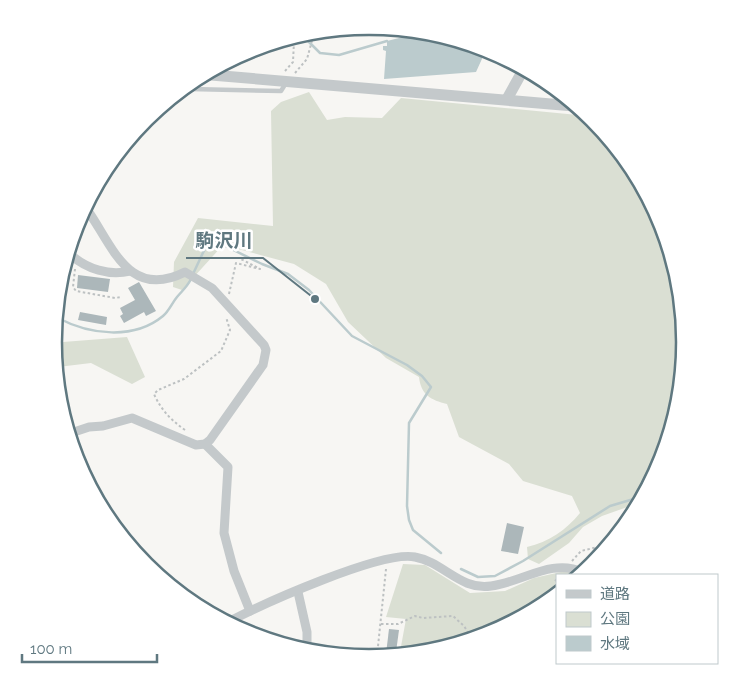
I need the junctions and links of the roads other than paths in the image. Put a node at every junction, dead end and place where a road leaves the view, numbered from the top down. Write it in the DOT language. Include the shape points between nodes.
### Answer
graph roads {
  1 [pos="520,75"];
  2 [pos="216,76"];
  3 [pos="281,82"];
  4 [pos="195,89"];
  5 [pos="507,99"];
  6 [pos="564,105"];
  7 [pos="90,214"];
  8 [pos="73,257"];
  9 [pos="130,271"];
  10 [pos="75,431"];
  11 [pos="205,444"];
  12 [pos="575,569"];
  13 [pos="298,592"];
  14 [pos="250,611"];
  15 [pos="236,619"];
  16 [pos="307,643"];
  1 -- 5 [label="street"];
  2 -- 3 [label="street"];
  3 -- 4 [label="lane" via="281,92"];
  3 -- 5 [label="street"];
  5 -- 6 [label="street"];
  7 -- 9 [label="street" via="111,250"];
  8 -- 9 [label="street" via="104,272 118,274"];
  9 -- 11 [label="street" via="151,279 169,280 187,273 225,298 264,345 263,365"];
  10 -- 11 [label="street" via="132,418 196,445"];
  11 -- 14 [label="street" via="228,467 224,533 234,571"];
  12 -- 13 [label="street" via="558,567 491,586 475,586 462,582 430,560 397,556"];
  13 -- 14 [label="street"];
  13 -- 16 [label="street"];
  14 -- 15 [label="street"];
}
